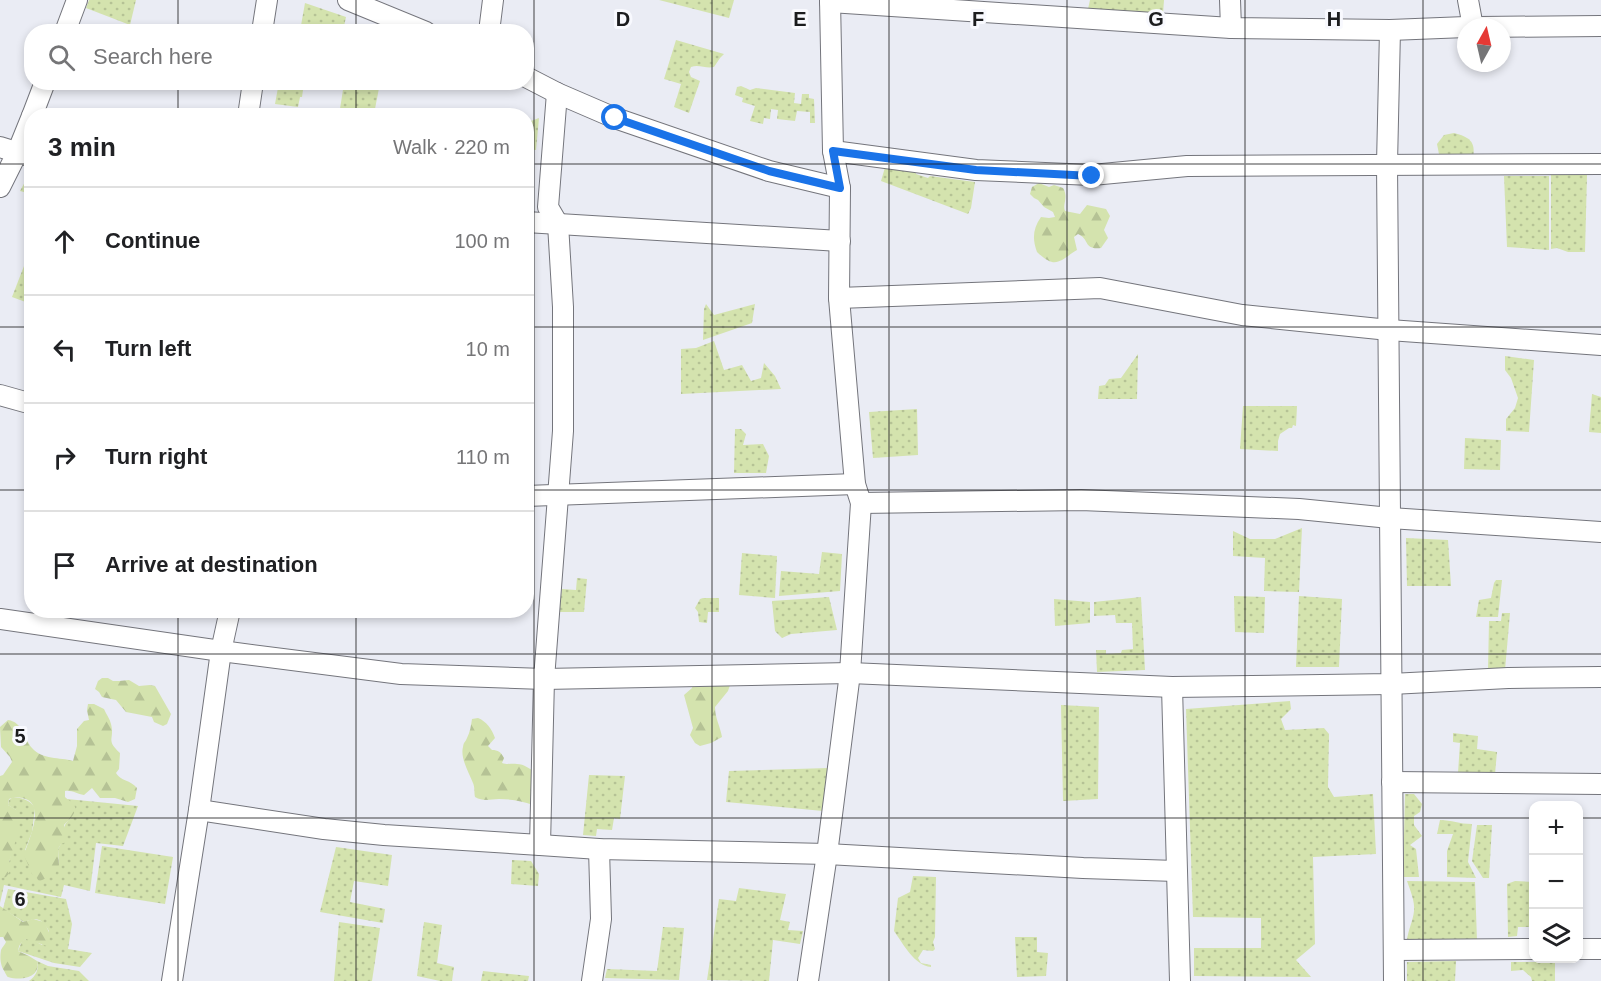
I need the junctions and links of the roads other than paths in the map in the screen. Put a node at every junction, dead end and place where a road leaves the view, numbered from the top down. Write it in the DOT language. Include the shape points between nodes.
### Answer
graph roads {
  1 [pos="77,0"];
  2 [pos="267,0"];
  3 [pos="348,0"];
  4 [pos="493,0"];
  5 [pos="1230,0"];
  6 [pos="1468,0"];
  7 [pos="830,1"];
  8 [pos="1011,7"];
  9 [pos="1471,18"];
  10 [pos="68,24"];
  11 [pos="263,24"];
  12 [pos="406,24"];
  13 [pos="490,24"];
  14 [pos="1601,26"];
  15 [pos="1457,27"];
  16 [pos="1511,27"];
  17 [pos="1231,28"];
  18 [pos="1390,30"];
  19 [pos="534,81"];
  20 [pos="42,90"];
  21 [pos="252,90"];
  22 [pos="557,93"];
  23 [pos="35,108"];
  24 [pos="249,108"];
  25 [pos="24,134"];
  26 [pos="833,151"];
  27 [pos="16,152"];
  28 [pos="1387,164"];
  29 [pos="1601,164"];
  30 [pos="0,187"];
  31 [pos="840,188"];
  32 [pos="534,222"];
  33 [pos="558,224"];
  34 [pos="840,241"];
  35 [pos="839,298"];
  36 [pos="1389,330"];
  37 [pos="1601,345"];
  38 [pos="0,395"];
  39 [pos="24,402"];
  40 [pos="855,484"];
  41 [pos="534,496"];
  42 [pos="558,496"];
  43 [pos="861,503"];
  44 [pos="1390,518"];
  45 [pos="1601,532"];
  46 [pos="228,618"];
  47 [pos="0,619"];
  48 [pos="221,651"];
  49 [pos="850,672"];
  50 [pos="1601,677"];
  51 [pos="544,679"];
  52 [pos="1391,684"];
  53 [pos="1172,687"];
  54 [pos="1392,782"];
  55 [pos="1601,784"];
  56 [pos="199,810"];
  57 [pos="540,845"];
  58 [pos="599,849"];
  59 [pos="827,854"];
  60 [pos="1176,871"];
  61 [pos="1529,949"];
  62 [pos="1583,949"];
  63 [pos="1601,949"];
  64 [pos="1394,950"];
  65 [pos="172,981"];
  66 [pos="592,981"];
  67 [pos="808,981"];
  68 [pos="1180,981"];
  69 [pos="1394,981"];
  1 -- 10 [label="street"];
  2 -- 11 [label="street"];
  3 -- 12 [label="street"];
  4 -- 13 [label="street"];
  5 -- 17 [label="street"];
  6 -- 9 [label="street"];
  7 -- 8 [label="street"];
  7 -- 26 [label="street"];
  8 -- 17 [label="street"];
  14 -- 16 [label="street"];
  15 -- 18 [label="street"];
  17 -- 18 [label="street"];
  18 -- 28 [label="street"];
  19 -- 22 [label="street"];
  20 -- 23 [label="street"];
  21 -- 24 [label="street"];
  22 -- 31 [label="street" via="615,118 769,171"];
  22 -- 33 [label="street" via="548,207"];
  25 -- 27 [label="street"];
  26 -- 28 [label="street" via="976,170 1092,176 1186,166"];
  26 -- 31 [label="street"];
  27 -- 30 [label="street"];
  28 -- 29 [label="street"];
  28 -- 36 [label="street"];
  31 -- 34 [label="street"];
  32 -- 33 [label="street"];
  33 -- 34 [label="street"];
  33 -- 42 [label="street" via="563,431"];
  34 -- 35 [label="street"];
  35 -- 36 [label="street" via="1101,288 1242,315"];
  35 -- 40 [label="street"];
  36 -- 37 [label="street"];
  36 -- 44 [label="street"];
  38 -- 39 [label="street"];
  40 -- 42 [label="street"];
  40 -- 43 [label="street"];
  41 -- 42 [label="street"];
  42 -- 51 [label="street"];
  43 -- 44 [label="street" via="1081,500 1299,509"];
  43 -- 49 [label="street"];
  44 -- 45 [label="street"];
  44 -- 52 [label="street"];
  46 -- 48 [label="street"];
  47 -- 48 [label="street"];
  48 -- 51 [label="street" via="401,675"];
  48 -- 56 [label="street"];
  49 -- 51 [label="street"];
  49 -- 53 [label="street"];
  49 -- 59 [label="street"];
  50 -- 52 [label="street"];
  51 -- 57 [label="street"];
  52 -- 53 [label="street"];
  52 -- 54 [label="street"];
  53 -- 60 [label="street"];
  54 -- 55 [label="street"];
  54 -- 64 [label="street"];
  56 -- 57 [label="street" via="384,836"];
  56 -- 65 [label="street"];
  57 -- 58 [label="street"];
  58 -- 59 [label="street"];
  58 -- 66 [label="street" via="601,919"];
  59 -- 60 [label="street"];
  59 -- 67 [label="street"];
  60 -- 68 [label="street"];
  61 -- 64 [label="street"];
  62 -- 63 [label="street"];
  64 -- 69 [label="street"];
}
